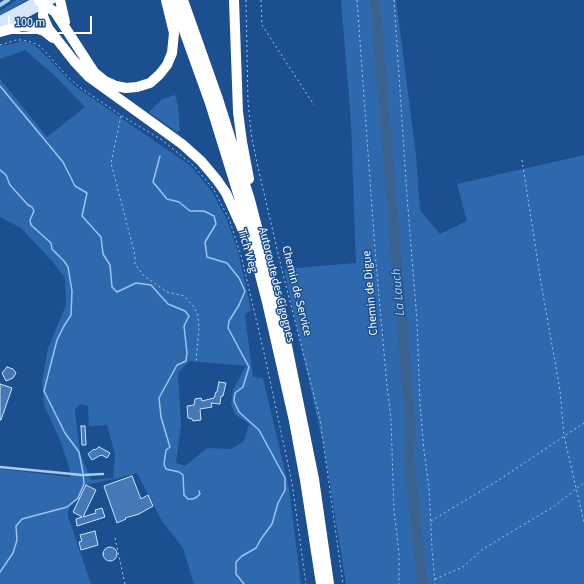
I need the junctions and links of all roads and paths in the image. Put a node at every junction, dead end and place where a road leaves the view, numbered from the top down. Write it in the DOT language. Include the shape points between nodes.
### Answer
graph roads {
  1 [pos="8,0"];
  2 [pos="60,0"];
  3 [pos="166,0"];
  4 [pos="173,0"];
  5 [pos="183,0"];
  6 [pos="234,0"];
  7 [pos="246,0"];
  8 [pos="261,0"];
  9 [pos="357,0"];
  10 [pos="394,0"];
  11 [pos="44,1"];
  12 [pos="0,6"];
  13 [pos="0,20"];
  14 [pos="0,28"];
  15 [pos="0,32"];
  16 [pos="72,37"];
  17 [pos="58,41"];
  18 [pos="0,45"];
  19 [pos="314,105"];
  20 [pos="122,116"];
  21 [pos="522,160"];
  22 [pos="250,200"];
  23 [pos="255,256"];
  24 [pos="196,362"];
  25 [pos="584,423"];
  26 [pos="564,436"];
  27 [pos="0,468"];
  28 [pos="104,474"];
  29 [pos="584,483"];
  30 [pos="577,489"];
  31 [pos="431,522"];
  32 [pos="584,522"];
  33 [pos="115,538"];
  34 [pos="435,579"];
  35 [pos="125,584"];
  36 [pos="306,584"];
  37 [pos="321,584"];
  38 [pos="330,584"];
  39 [pos="343,584"];
  40 [pos="399,584"];
  41 [pos="435,584"];
  1 -- 12 [label="street"];
  2 -- 16 [label="highway"];
  3 -- 16 [label="highway" via="174,33 172,53 159,75 150,83 126,88 105,81 94,72"];
  4 -- 23 [label="highway, Autoroute des Cigognes" via="210,103"];
  5 -- 22 [label="highway, Autoroute des Cigognes"];
  6 -- 22 [label="highway" via="238,112 252,193"];
  7 -- 39 [label="path, Chemin de Service" via="251,133 281,266 320,419"];
  8 -- 19 [label="path" via="262,25"];
  9 -- 40 [label="path, Chemin de Digue" via="376,264 391,418"];
  10 -- 31 [label="path" via="417,321 421,413"];
  11 -- 13 [label="main road"];
  11 -- 14 [label="main road"];
  11 -- 16 [label="highway"];
  11 -- 17 [label="highway" via="43,16"];
  15 -- 17 [label="highway" via="22,26 32,27 44,31"];
  17 -- 23 [label="highway" via="89,77 182,144 201,161 218,180 226,194"];
  18 -- 20 [label="path, Tich Weg" via="22,40 40,46 78,86"];
  20 -- 24 [label="path" via="111,162 135,255 134,264 144,276 167,292 184,296 194,307 199,328"];
  20 -- 36 [label="path, Tich Weg" via="162,140 194,166 214,190 229,219 241,255 267,365 292,484"];
  21 -- 26 [label="path" via="560,390"];
  22 -- 38 [label="highway, Autoroute des Cigognes" via="287,346 314,479"];
  23 -- 37 [label="highway, Autoroute des Cigognes" via="279,348 294,421"];
  25 -- 26 [label="path"];
  26 -- 30 [label="path"];
  26 -- 31 [label="path"];
  27 -- 28 [label="lane" via="86,476"];
  29 -- 30 [label="path"];
  30 -- 32 [label="path"];
  30 -- 34 [label="path" via="553,507 483,550 463,567"];
  31 -- 34 [label="path"];
  33 -- 35 [label="path"];
  34 -- 41 [label="path"];
}
